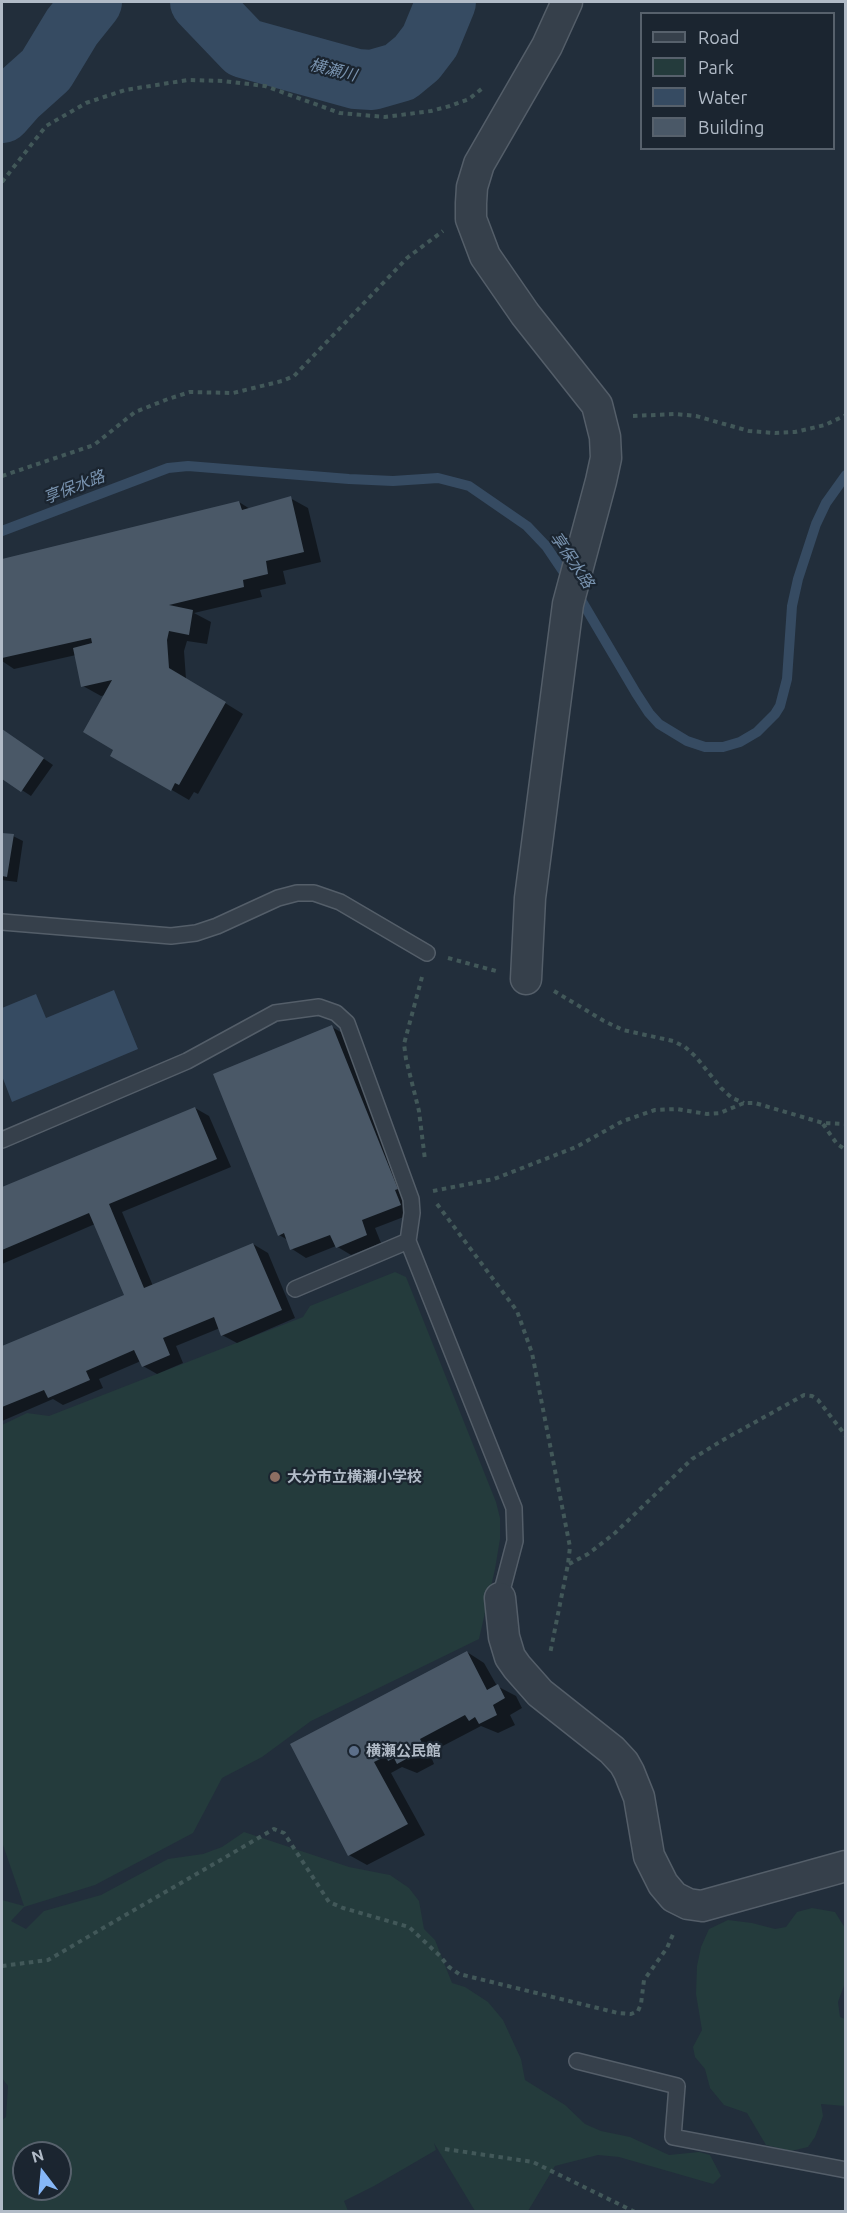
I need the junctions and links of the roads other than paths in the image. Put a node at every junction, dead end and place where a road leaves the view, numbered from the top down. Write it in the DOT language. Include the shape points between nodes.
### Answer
graph roads {
  1 [pos="567,2"];
  2 [pos="2,922"];
  3 [pos="427,953"];
  4 [pos="526,979"];
  5 [pos="2,1140"];
  6 [pos="408,1241"];
  7 [pos="295,1289"];
  8 [pos="500,1598"];
  9 [pos="846,1866"];
  10 [pos="577,2061"];
  11 [pos="846,2170"];
  1 -- 4 [label="street" via="547,46 479,164 472,187 471,215 476,237 501,281 597,405 605,437 602,481 571,588 554,704 530,898"];
  2 -- 3 [label="lane" via="171,936 217,926 278,898 314,893 340,902"];
  5 -- 6 [label="lane" via="187,1061 275,1013 319,1007 336,1013 347,1023 411,1199"];
  6 -- 7 [label="lane"];
  6 -- 8 [label="lane" via="514,1508 515,1541"];
  8 -- 9 [label="street" via="510,1657 525,1677 624,1763 639,1797 652,1866 674,1897 702,1905"];
  10 -- 11 [label="lane" via="676,2086 673,2137"];
}
